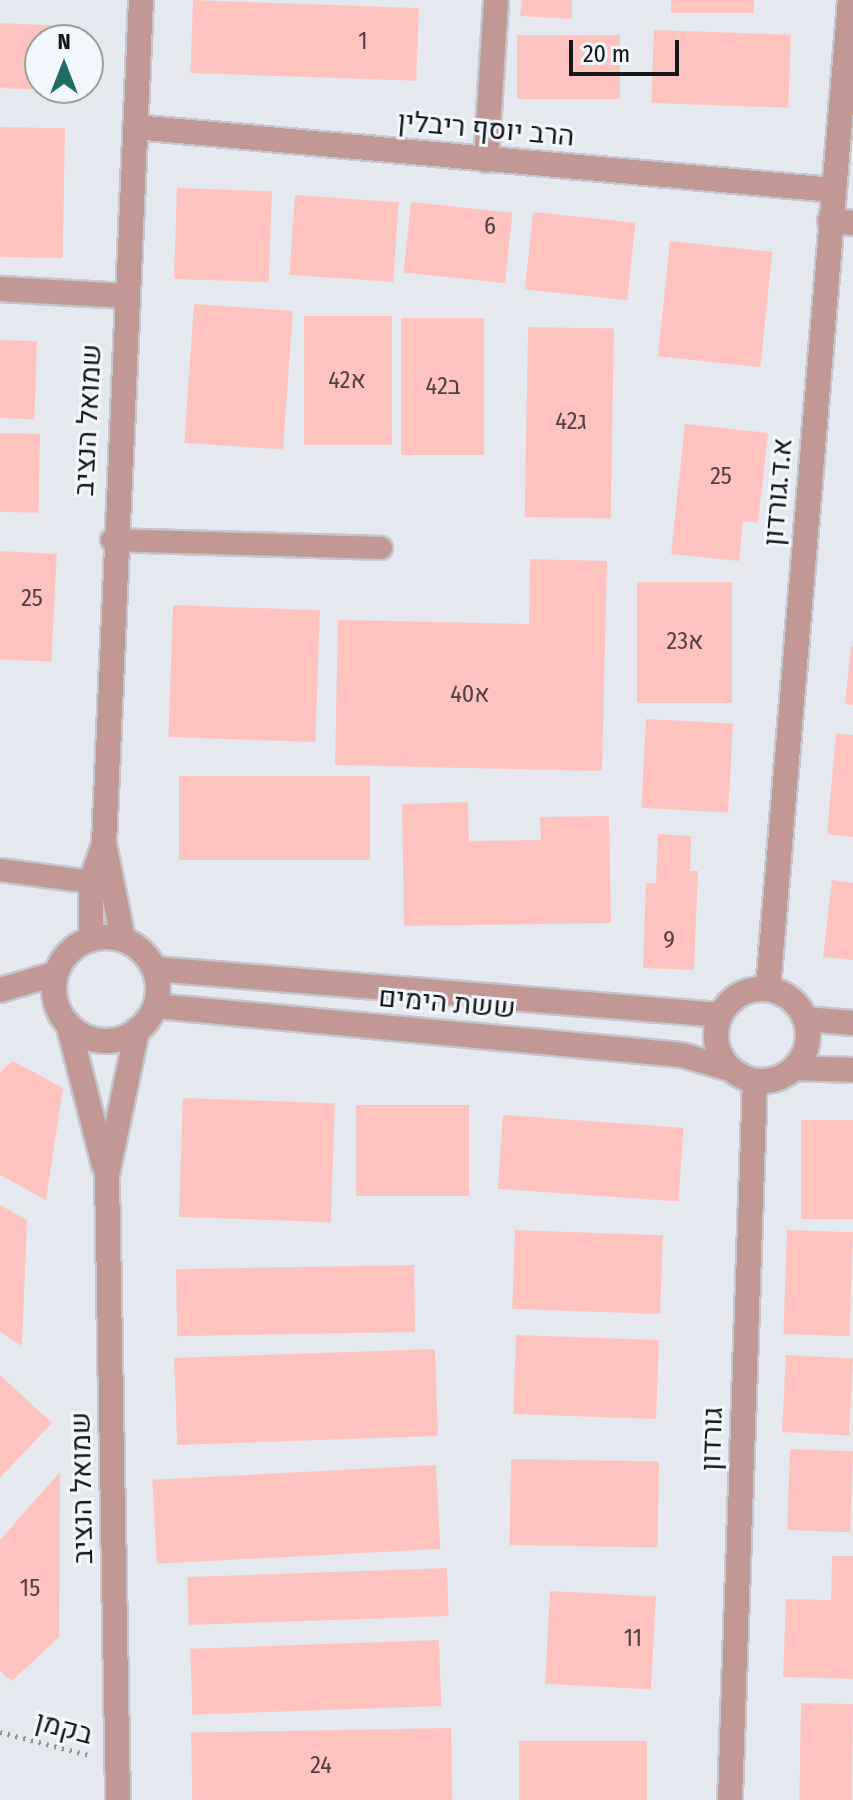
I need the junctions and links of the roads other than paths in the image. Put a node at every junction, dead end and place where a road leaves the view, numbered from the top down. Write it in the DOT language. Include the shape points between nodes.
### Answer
graph roads {
  1 [pos="141,0"];
  2 [pos="496,0"];
  3 [pos="850,0"];
  4 [pos="135,127"];
  5 [pos="486,160"];
  6 [pos="833,190"];
  7 [pos="842,222"];
  8 [pos="0,289"];
  9 [pos="124,296"];
  10 [pos="112,540"];
  11 [pos="381,548"];
  12 [pos="104,844"];
  13 [pos="0,870"];
  14 [pos="91,882"];
  15 [pos="91,938"];
  16 [pos="123,939"];
  17 [pos="155,969"];
  18 [pos="55,974"];
  19 [pos="768,989"];
  20 [pos="0,990"];
  21 [pos="156,1006"];
  22 [pos="720,1015"];
  23 [pos="805,1019"];
  24 [pos="853,1023"];
  25 [pos="69,1027"];
  26 [pos="137,1030"];
  27 [pos="794,1068"];
  28 [pos="730,1069"];
  29 [pos="853,1070"];
  30 [pos="755,1081"];
  31 [pos="107,1175"];
  32 [pos="118,1800"];
  33 [pos="730,1800"];
  1 -- 4 [label="street, שמואל הנציב"];
  2 -- 5 [label="street"];
  3 -- 6 [label="street, א.ד.גורדון"];
  4 -- 5 [label="street, הרב יוסף ריבלין"];
  4 -- 9 [label="street, שמואל הנציב"];
  5 -- 6 [label="street, הרב יוסף ריבלין"];
  6 -- 7 [label="street, א.ד.גורדון"];
  7 -- 19 [label="street, א.ד.גורדון"];
  8 -- 9 [label="street"];
  9 -- 10 [label="street, שמואל הנציב"];
  10 -- 11 [label="lane"];
  10 -- 12 [label="street, שמואל הנציב"];
  12 -- 14 [label="street, שמואל הנציב"];
  12 -- 16 [label="street, שמואל הנציב"];
  13 -- 14 [label="lane"];
  14 -- 15 [label="street, שמואל הנציב"];
  15 -- 16 [label="street"];
  15 -- 18 [label="street" via="73,948"];
  16 -- 17 [label="street"];
  17 -- 21 [label="street"];
  17 -- 22 [label="street, ששת הימים"];
  18 -- 20 [label="street"];
  18 -- 25 [label="street" via="55,1002"];
  19 -- 22 [label="street" via="745,992"];
  19 -- 23 [label="street" via="791,999"];
  21 -- 26 [label="street"];
  21 -- 28 [label="street, ששת הימים" via="682,1055"];
  22 -- 28 [label="street" via="716,1044"];
  23 -- 24 [label="street"];
  23 -- 27 [label="street" via="807,1045"];
  25 -- 26 [label="street" via="105,1042"];
  25 -- 31 [label="street, שמואל הנציב"];
  26 -- 31 [label="street, שמואל הנציב"];
  27 -- 29 [label="street"];
  27 -- 30 [label="street"];
  28 -- 30 [label="street"];
  30 -- 33 [label="street, גורדון"];
  31 -- 32 [label="street, שמואל הנציב"];
}
